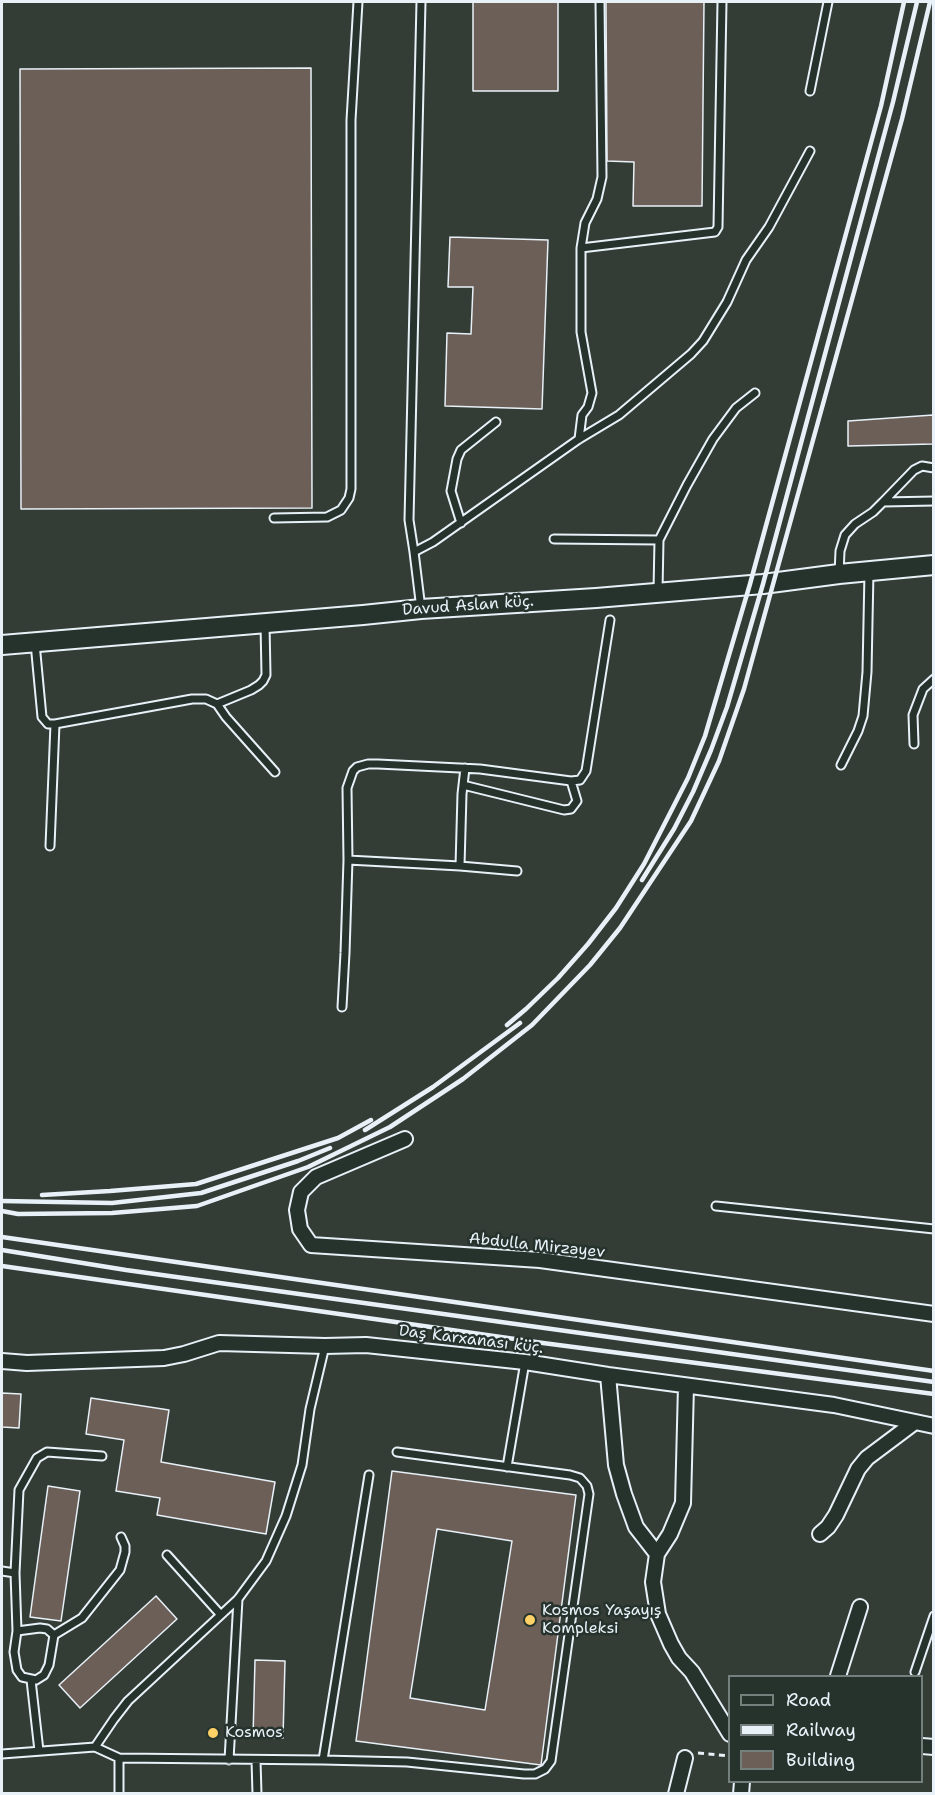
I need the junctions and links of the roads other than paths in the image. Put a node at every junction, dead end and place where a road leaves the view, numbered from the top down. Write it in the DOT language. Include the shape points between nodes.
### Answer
graph roads {
  1 [pos="358,2"];
  2 [pos="421,2"];
  3 [pos="600,2"];
  4 [pos="722,2"];
  5 [pos="828,2"];
  6 [pos="810,91"];
  7 [pos="810,151"];
  8 [pos="581,248"];
  9 [pos="755,393"];
  10 [pos="496,422"];
  11 [pos="579,439"];
  12 [pos="933,468"];
  13 [pos="933,501"];
  14 [pos="883,502"];
  15 [pos="274,518"];
  16 [pos="461,523"];
  17 [pos="554,539"];
  18 [pos="660,540"];
  19 [pos="414,552"];
  20 [pos="933,565"];
  21 [pos="869,572"];
  22 [pos="840,574"];
  23 [pos="658,591"];
  24 [pos="421,609"];
  25 [pos="610,620"];
  26 [pos="265,624"];
  27 [pos="35,643"];
  28 [pos="2,645"];
  29 [pos="933,679"];
  30 [pos="217,704"];
  31 [pos="55,724"];
  32 [pos="914,744"];
  33 [pos="841,765"];
  34 [pos="465,768"];
  35 [pos="275,772"];
  36 [pos="572,781"];
  37 [pos="463,785"];
  38 [pos="50,846"];
  39 [pos="348,861"];
  40 [pos="460,866"];
  41 [pos="517,871"];
  42 [pos="342,1007"];
  43 [pos="405,1139"];
  44 [pos="716,1206"];
  45 [pos="933,1229"];
  46 [pos="933,1314"];
  47 [pos="325,1346"];
  48 [pos="2,1361"];
  49 [pos="525,1362"];
  50 [pos="608,1375"];
  51 [pos="686,1386"];
  52 [pos="915,1422"];
  53 [pos="933,1426"];
  54 [pos="397,1452"];
  55 [pos="102,1456"];
  56 [pos="507,1467"];
  57 [pos="369,1474"];
  58 [pos="820,1534"];
  59 [pos="121,1537"];
  60 [pos="657,1554"];
  61 [pos="167,1555"];
  62 [pos="2,1571"];
  63 [pos="15,1573"];
  64 [pos="238,1599"];
  65 [pos="860,1607"];
  66 [pos="220,1614"];
  67 [pos="933,1616"];
  68 [pos="17,1631"];
  69 [pos="54,1635"];
  70 [pos="915,1672"];
  71 [pos="839,1675"];
  72 [pos="31,1680"];
  73 [pos="728,1732"];
  74 [pos="95,1747"];
  75 [pos="39,1751"];
  76 [pos="2,1754"];
  77 [pos="119,1758"];
  78 [pos="685,1758"];
  79 [pos="229,1760"];
  80 [pos="256,1760"];
  81 [pos="323,1760"];
  82 [pos="119,1794"];
  83 [pos="257,1794"];
  84 [pos="676,1794"];
  1 -- 15 [label="lane" via="351,120 351,489 341,510 327,517"];
  2 -- 19 [label="lane" via="409,520"];
  3 -- 8 [label="lane" via="602,177 585,223"];
  4 -- 8 [label="lane" via="718,227 715,232"];
  5 -- 6 [label="lane"];
  7 -- 11 [label="lane" via="704,341 634,403"];
  8 -- 11 [label="lane" via="582,332 592,393 582,415"];
  9 -- 18 [label="lane" via="736,408 712,439"];
  10 -- 16 [label="lane" via="461,450 457,459 451,491"];
  11 -- 16 [label="lane"];
  12 -- 14 [label="lane" via="922,466 914,470"];
  13 -- 14 [label="lane"];
  14 -- 22 [label="lane" via="845,535"];
  16 -- 19 [label="lane"];
  17 -- 18 [label="lane"];
  18 -- 23 [label="lane"];
  19 -- 24 [label="lane"];
  20 -- 21 [label="street, Davud Aslan küç."];
  21 -- 22 [label="street, Davud Aslan küç."];
  21 -- 33 [label="lane" via="863,716"];
  22 -- 23 [label="street, Davud Aslan küç."];
  23 -- 24 [label="street, Davud Aslan küç."];
  24 -- 26 [label="street, Davud Aslan küç."];
  25 -- 36 [label="lane" via="586,771 580,780"];
  26 -- 27 [label="street, Davud Aslan küç."];
  26 -- 30 [label="lane" via="263,681"];
  27 -- 28 [label="street, Davud Aslan küç."];
  27 -- 31 [label="lane" via="42,717"];
  29 -- 32 [label="lane" via="923,689 913,715"];
  30 -- 31 [label="lane" via="192,699"];
  30 -- 35 [label="lane"];
  31 -- 38 [label="lane"];
  34 -- 36 [label="lane"];
  34 -- 37 [label="lane"];
  34 -- 39 [label="lane" via="378,764 357,767 347,788"];
  36 -- 37 [label="lane" via="577,801 571,809 564,810"];
  37 -- 40 [label="lane"];
  39 -- 40 [label="lane"];
  39 -- 42 [label="lane"];
  40 -- 41 [label="lane"];
  43 -- 46 [label="street, Abdulla Mirzəyev" via="316,1177 301,1191 297,1210 300,1229 311,1245 540,1260"];
  44 -- 45 [label="lane"];
  47 -- 48 [label="street, Daş Karxanası küç." via="219,1343 164,1358"];
  47 -- 49 [label="street, Daş Karxanası küç." via="366,1345"];
  47 -- 64 [label="lane" via="302,1465 286,1516 266,1561"];
  49 -- 50 [label="street, Daş Karxanası küç."];
  49 -- 56 [label="lane"];
  50 -- 51 [label="street, Daş Karxanası küç."];
  50 -- 60 [label="street" via="621,1484 636,1527"];
  51 -- 52 [label="street, Daş Karxanası küç." via="834,1405"];
  51 -- 60 [label="street" via="683,1503"];
  52 -- 53 [label="street, Daş Karxanası küç."];
  52 -- 58 [label="street" via="867,1458 836,1515"];
  54 -- 56 [label="lane"];
  55 -- 63 [label="lane" via="47,1452 37,1458 19,1490"];
  56 -- 81 [label="lane" via="580,1478 589,1494 551,1761 535,1774 407,1762"];
  57 -- 81 [label="lane"];
  59 -- 69 [label="lane" via="125,1552 120,1570 82,1618"];
  60 -- 73 [label="street" via="653,1582 658,1614 679,1658 692,1672"];
  61 -- 66 [label="lane"];
  62 -- 63 [label="lane"];
  63 -- 68 [label="lane"];
  64 -- 66 [label="lane"];
  64 -- 79 [label="lane"];
  65 -- 71 [label="street"];
  66 -- 74 [label="lane" via="128,1701"];
  67 -- 70 [label="lane"];
  68 -- 69 [label="lane" via="40,1628"];
  68 -- 72 [label="lane" via="17,1670"];
  69 -- 72 [label="lane" via="44,1675"];
  72 -- 75 [label="lane"];
  74 -- 75 [label="lane"];
  74 -- 77 [label="lane"];
  75 -- 76 [label="lane"];
  77 -- 79 [label="lane"];
  77 -- 82 [label="lane"];
  78 -- 84 [label="street"];
  79 -- 80 [label="lane"];
  80 -- 81 [label="lane"];
  80 -- 83 [label="lane"];
}
